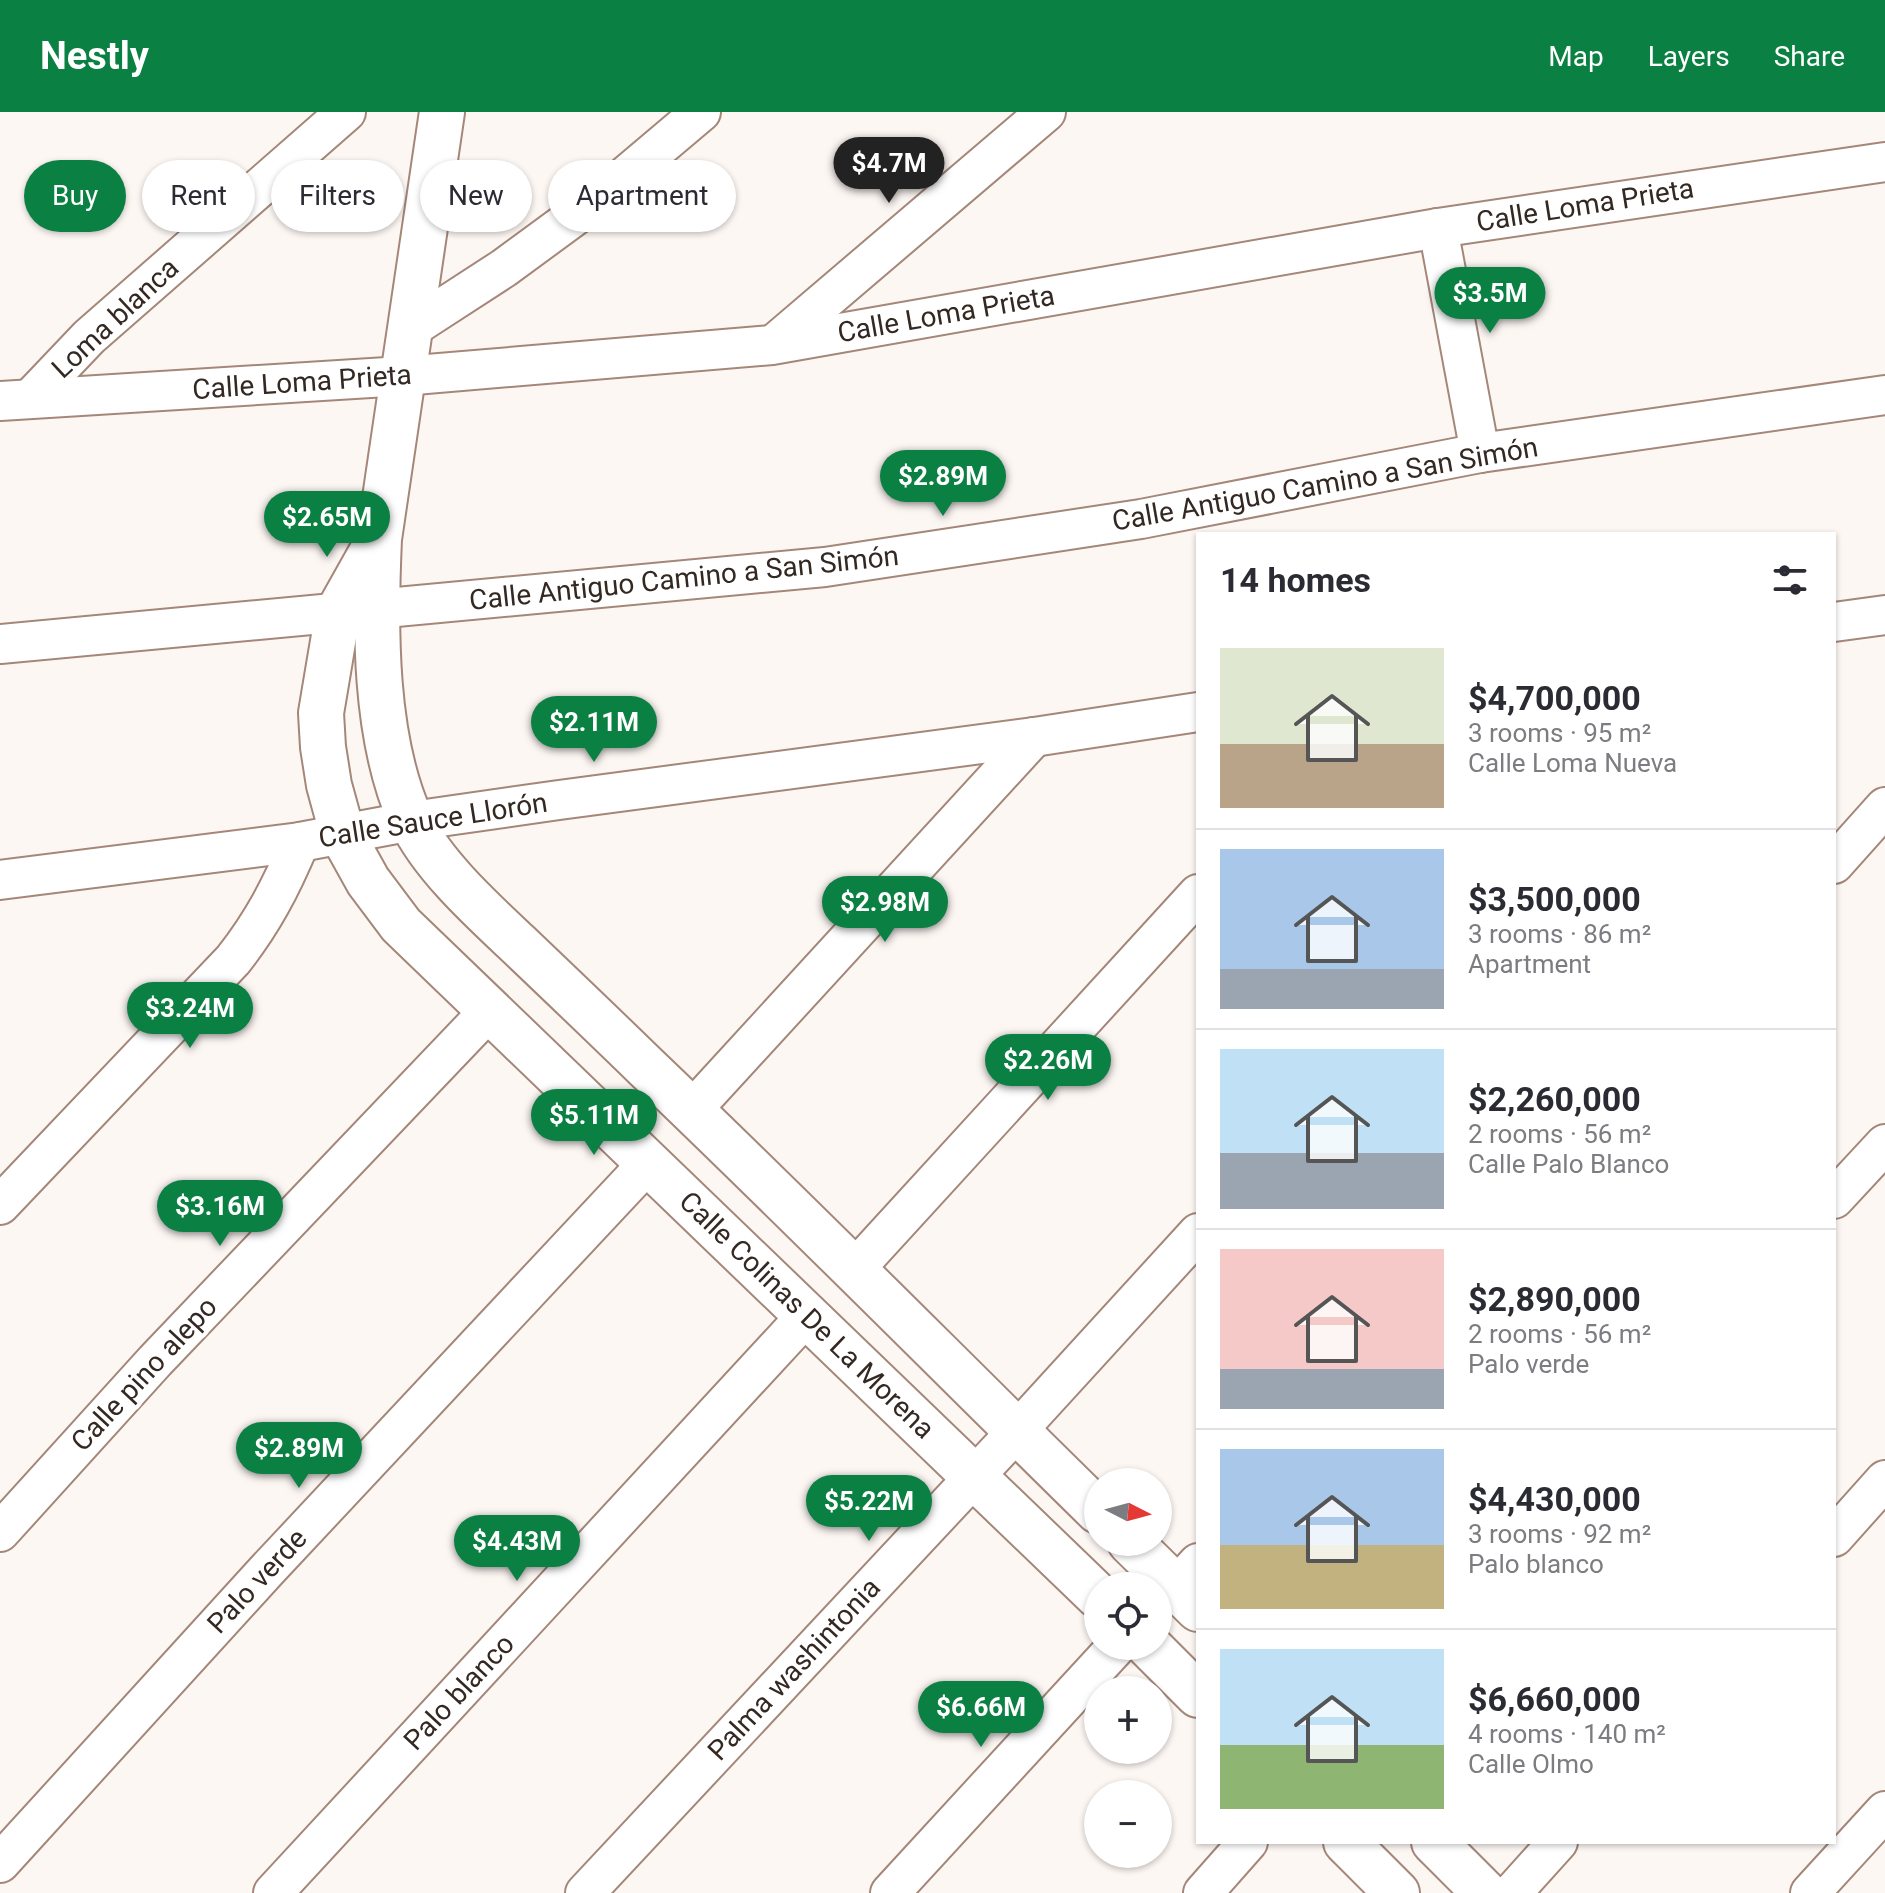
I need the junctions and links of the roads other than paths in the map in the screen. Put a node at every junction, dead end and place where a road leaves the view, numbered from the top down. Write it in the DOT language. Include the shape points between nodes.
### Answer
graph roads {
  1 [pos="346,112"];
  2 [pos="442,112"];
  3 [pos="701,112"];
  4 [pos="1046,112"];
  5 [pos="1885,162"];
  6 [pos="1438,228"];
  7 [pos="410,329"];
  8 [pos="772,345"];
  9 [pos="403,376"];
  10 [pos="1885,395"];
  11 [pos="15,400"];
  12 [pos="1480,453"];
  13 [pos="357,611"];
  14 [pos="1885,615"];
  15 [pos="1836,622"];
  16 [pos="0,644"];
  17 [pos="1196,712"];
  18 [pos="1034,737"];
  19 [pos="1885,807"];
  20 [pos="412,821"];
  21 [pos="343,836"];
  22 [pos="300,842"];
  23 [pos="1836,862"];
  24 [pos="0,880"];
  25 [pos="1196,896"];
  26 [pos="489,1011"];
  27 [pos="692,1110"];
  28 [pos="1885,1144"];
  29 [pos="649,1162"];
  30 [pos="1836,1197"];
  31 [pos="0,1205"];
  32 [pos="1196,1235"];
  33 [pos="854,1270"];
  34 [pos="807,1315"];
  35 [pos="1017,1431"];
  36 [pos="974,1476"];
  37 [pos="1885,1480"];
  38 [pos="1084,1497"];
  39 [pos="0,1532"];
  40 [pos="1836,1535"];
  41 [pos="1149,1556"];
  42 [pos="1084,1582"];
  43 [pos="1191,1586"];
  44 [pos="1104,1660"];
  45 [pos="1163,1660"];
  46 [pos="1196,1693"];
  47 [pos="1885,1811"];
  48 [pos="1246,1844"];
  49 [pos="1348,1844"];
  50 [pos="1436,1844"];
  51 [pos="1556,1844"];
  52 [pos="0,1863"];
  53 [pos="273,1893"];
  54 [pos="585,1893"];
  55 [pos="890,1893"];
  56 [pos="1203,1893"];
  57 [pos="1397,1893"];
  58 [pos="1485,1893"];
  59 [pos="1512,1893"];
  60 [pos="1810,1893"];
  1 -- 11 [label="street, Loma blanca"];
  2 -- 7 [label="street, Calle Colinas De La Morena"];
  3 -- 7 [label="street" via="598,199"];
  4 -- 8 [label="street"];
  5 -- 6 [label="street, Calle Loma Prieta"];
  6 -- 8 [label="street, Calle Loma Prieta"];
  6 -- 12 [label="street"];
  7 -- 9 [label="street, Calle Colinas De La Morena"];
  8 -- 9 [label="street, Calle Loma Prieta"];
  9 -- 11 [label="street, Calle Loma Prieta"];
  9 -- 13 [label="street, Calle Colinas De La Morena" via="379,539"];
  10 -- 12 [label="street, Calle Antiguo Camino a San Simón"];
  12 -- 13 [label="street, Calle Antiguo Camino a San Simón" via="1141,519 825,567"];
  13 -- 16 [label="street, Calle Antiguo Camino a San Simón"];
  13 -- 20 [label="street, Calle Colinas De La Morena" via="380,681 397,778"];
  13 -- 21 [label="street, Calle Colinas De La Morena" via="321,713 329,785"];
  14 -- 15 [label="street"];
  17 -- 18 [label="street, Calle Sauce Llorón"];
  18 -- 20 [label="street, Calle Sauce Llorón"];
  18 -- 27 [label="street"];
  19 -- 23 [label="street"];
  20 -- 21 [label="street, Calle Sauce Llorón"];
  20 -- 27 [label="street, Calle Colinas De La Morena" via="440,864 481,909"];
  21 -- 22 [label="street, Calle Sauce Llorón"];
  21 -- 26 [label="street, Calle Colinas De La Morena" via="401,925"];
  22 -- 24 [label="street, Calle Sauce Llorón"];
  22 -- 31 [label="street" via="277,895 233,960"];
  25 -- 33 [label="street"];
  26 -- 29 [label="street, Calle Colinas De La Morena"];
  26 -- 39 [label="street, Calle pino alepo" via="155,1361"];
  27 -- 33 [label="street, Calle Colinas De La Morena"];
  28 -- 30 [label="street"];
  29 -- 34 [label="street, Calle Colinas De La Morena"];
  29 -- 52 [label="street, Palo verde"];
  32 -- 35 [label="street, Palma washintonia"];
  33 -- 35 [label="street, Calle Colinas De La Morena"];
  34 -- 36 [label="street, Calle Colinas De La Morena"];
  34 -- 53 [label="street, Palo blanco"];
  35 -- 36 [label="street, Palma washintonia"];
  35 -- 38 [label="street, Calle Colinas De La Morena"];
  36 -- 42 [label="street, Calle Colinas De La Morena"];
  36 -- 54 [label="street, Palma washintonia"];
  37 -- 40 [label="street"];
  41 -- 43 [label="street"];
  44 -- 55 [label="street"];
  45 -- 46 [label="street"];
  47 -- 60 [label="street"];
  48 -- 56 [label="street"];
  49 -- 57 [label="street"];
  50 -- 58 [label="street"];
  51 -- 59 [label="street"];
}
